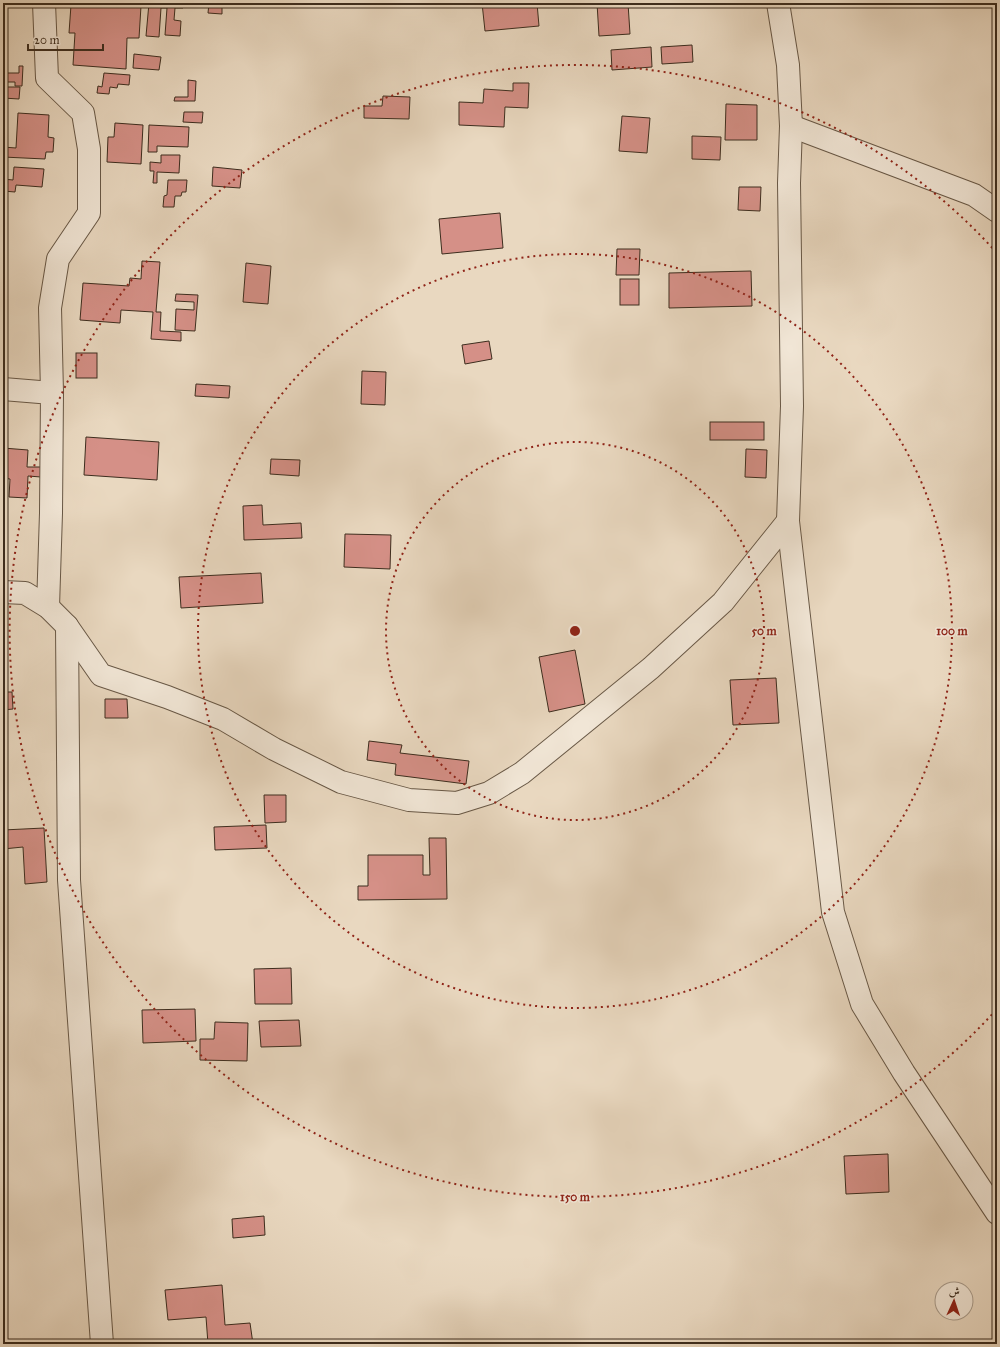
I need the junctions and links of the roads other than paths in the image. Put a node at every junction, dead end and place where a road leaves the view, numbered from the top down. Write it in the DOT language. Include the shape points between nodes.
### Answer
graph roads {
  1 [pos="44,3"];
  2 [pos="778,3"];
  3 [pos="791,126"];
  4 [pos="997,211"];
  5 [pos="3,388"];
  6 [pos="52,393"];
  7 [pos="788,521"];
  8 [pos="3,592"];
  9 [pos="48,607"];
  10 [pos="67,626"];
  11 [pos="997,1213"];
  12 [pos="102,1344"];
  1 -- 6 [label="street" via="47,78 83,113 89,149 89,213 58,260 50,308"];
  2 -- 3 [label="street" via="788,65"];
  3 -- 4 [label="street" via="974,195"];
  3 -- 7 [label="street" via="792,406"];
  5 -- 6 [label="street"];
  6 -- 9 [label="street"];
  7 -- 10 [label="street" via="723,602 651,668 522,773 489,794 457,803 409,800 341,782 274,749 223,719 167,696 101,675"];
  7 -- 11 [label="street" via="833,912 862,1004 904,1073"];
  8 -- 9 [label="street" via="25,593"];
  9 -- 10 [label="street"];
  10 -- 12 [label="street" via="69,880"];
}
